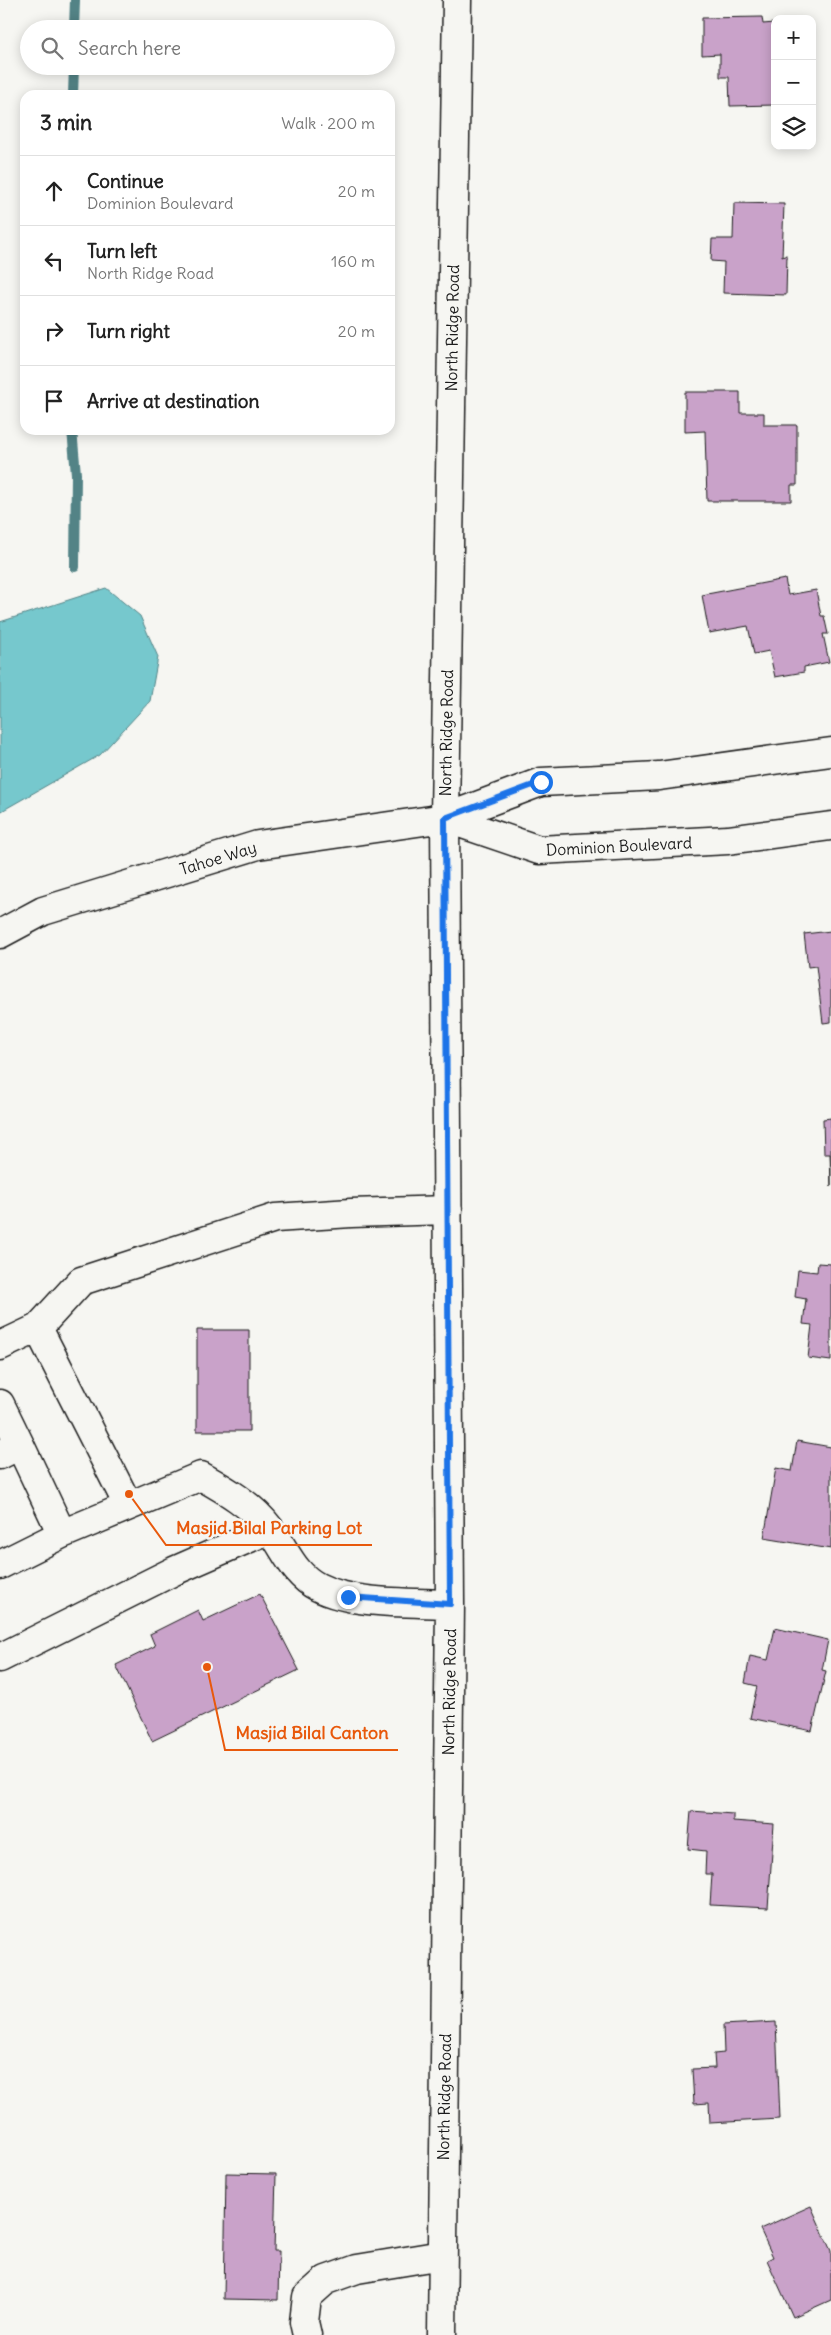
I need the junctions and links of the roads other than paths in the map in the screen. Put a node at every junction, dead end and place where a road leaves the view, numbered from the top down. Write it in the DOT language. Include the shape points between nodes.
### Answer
graph roads {
  1 [pos="457,0"];
  2 [pos="831,752"];
  3 [pos="445,818"];
  4 [pos="831,826"];
  5 [pos="0,934"];
  6 [pos="448,1210"];
  7 [pos="38,1328"];
  8 [pos="0,1346"];
  9 [pos="0,1404"];
  10 [pos="10,1450"];
  11 [pos="128,1505"];
  12 [pos="270,1528"];
  13 [pos="62,1534"];
  14 [pos="0,1565"];
  15 [pos="450,1604"];
  16 [pos="0,1658"];
  17 [pos="442,2255"];
  18 [pos="307,2335"];
  19 [pos="442,2335"];
  1 -- 3 [label="street, North Ridge Road"];
  2 -- 3 [label="street" via="659,776 541,782"];
  3 -- 4 [label="street, Dominion Boulevard" via="539,850 728,840"];
  3 -- 5 [label="street, Tahoe Way" via="258,845 43,912"];
  3 -- 6 [label="street, North Ridge Road"];
  6 -- 7 [label="street" via="275,1218 81,1281"];
  6 -- 15 [label="street, North Ridge Road"];
  7 -- 8 [label="street"];
  7 -- 11 [label="street"];
  9 -- 10 [label="street"];
  10 -- 13 [label="street"];
  11 -- 12 [label="street" via="200,1476 240,1489"];
  11 -- 13 [label="street"];
  12 -- 15 [label="street" via="301,1575 319,1587 348,1597"];
  12 -- 16 [label="street" via="174,1571"];
  13 -- 14 [label="street"];
  15 -- 17 [label="street, North Ridge Road"];
  17 -- 18 [label="street" via="357,2268 326,2280 307,2297 304,2322"];
  17 -- 19 [label="street, North Ridge Road"];
}
